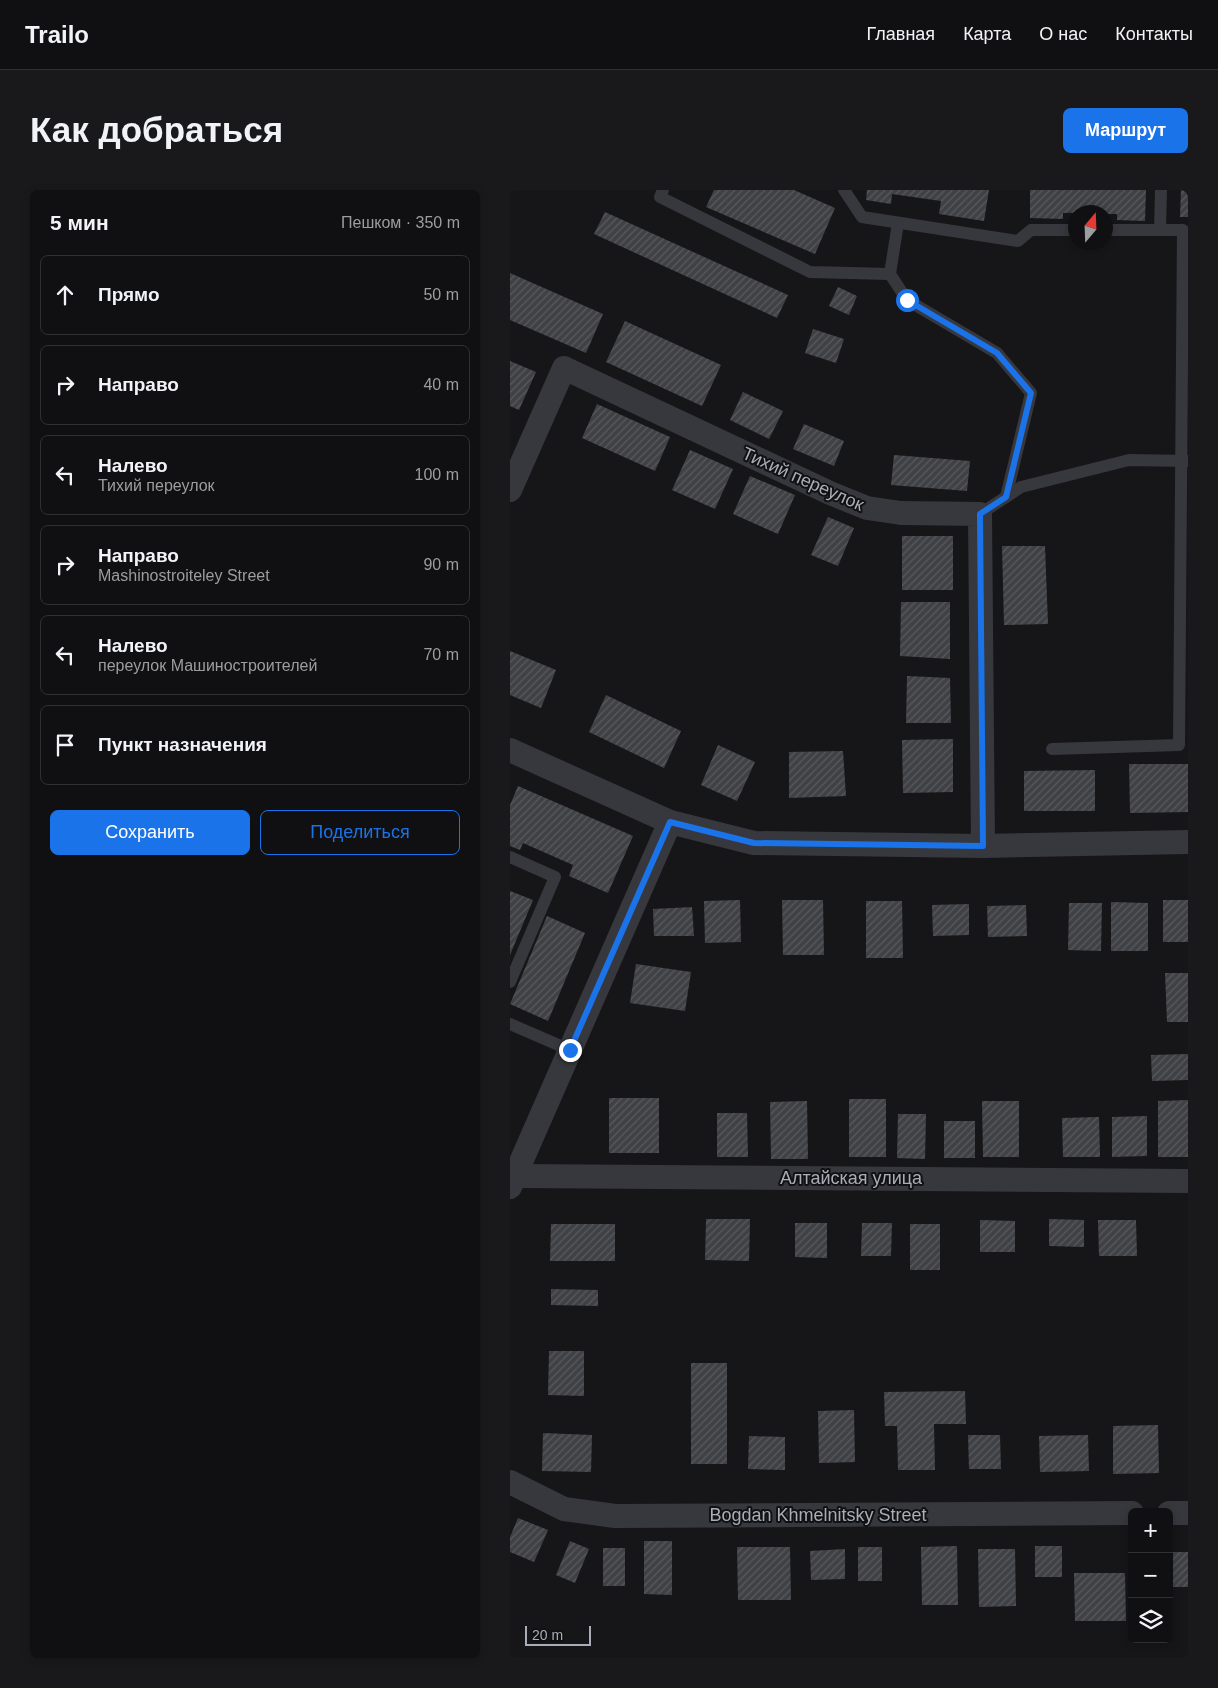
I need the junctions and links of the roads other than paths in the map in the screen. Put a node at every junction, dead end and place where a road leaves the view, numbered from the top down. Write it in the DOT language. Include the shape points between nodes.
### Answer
graph roads {
  1 [pos="663,190"];
  2 [pos="844,190"];
  3 [pos="1161,190"];
  4 [pos="898,223"];
  5 [pos="1068,230"];
  6 [pos="1113,230"];
  7 [pos="1160,230"];
  8 [pos="890,274"];
  9 [pos="1185,461"];
  10 [pos="510,490"];
  11 [pos="1006,497"];
  12 [pos="980,514"];
  13 [pos="1052,749"];
  14 [pos="510,750"];
  15 [pos="670,822"];
  16 [pos="1188,842"];
  17 [pos="983,846"];
  18 [pos="510,857"];
  19 [pos="510,982"];
  20 [pos="510,1024"];
  21 [pos="570,1050"];
  22 [pos="1188,1181"];
  23 [pos="512,1182"];
  24 [pos="510,1482"];
  25 [pos="1128,1513"];
  26 [pos="1173,1513"];
  27 [pos="1188,1513"];
  1 -- 8 [label="lane" via="660,197 810,272"];
  2 -- 4 [label="lane" via="862,217"];
  3 -- 7 [label="lane"];
  4 -- 5 [label="lane" via="1018,241 1031,230"];
  4 -- 8 [label="lane"];
  6 -- 7 [label="lane"];
  7 -- 9 [label="lane" via="1183,230"];
  8 -- 11 [label="lane" via="907,300 997,353 1031,393"];
  9 -- 11 [label="lane" via="1130,460 1020,487"];
  9 -- 13 [label="lane" via="1180,745"];
  10 -- 12 [label="street, Тихий переулок" via="564,368 867,508 901,513"];
  11 -- 12 [label="lane"];
  12 -- 17 [label="street"];
  14 -- 15 [label="street"];
  15 -- 17 [label="street" via="754,843"];
  15 -- 21 [label="street"];
  16 -- 17 [label="street"];
  18 -- 19 [label="lane" via="555,877"];
  20 -- 21 [label="lane"];
  21 -- 23 [label="street"];
  22 -- 23 [label="street, Алтайская улица"];
  24 -- 25 [label="street, Bogdan Khmelnitsky Street" via="564,1508 615,1516"];
  26 -- 27 [label="street"];
}
